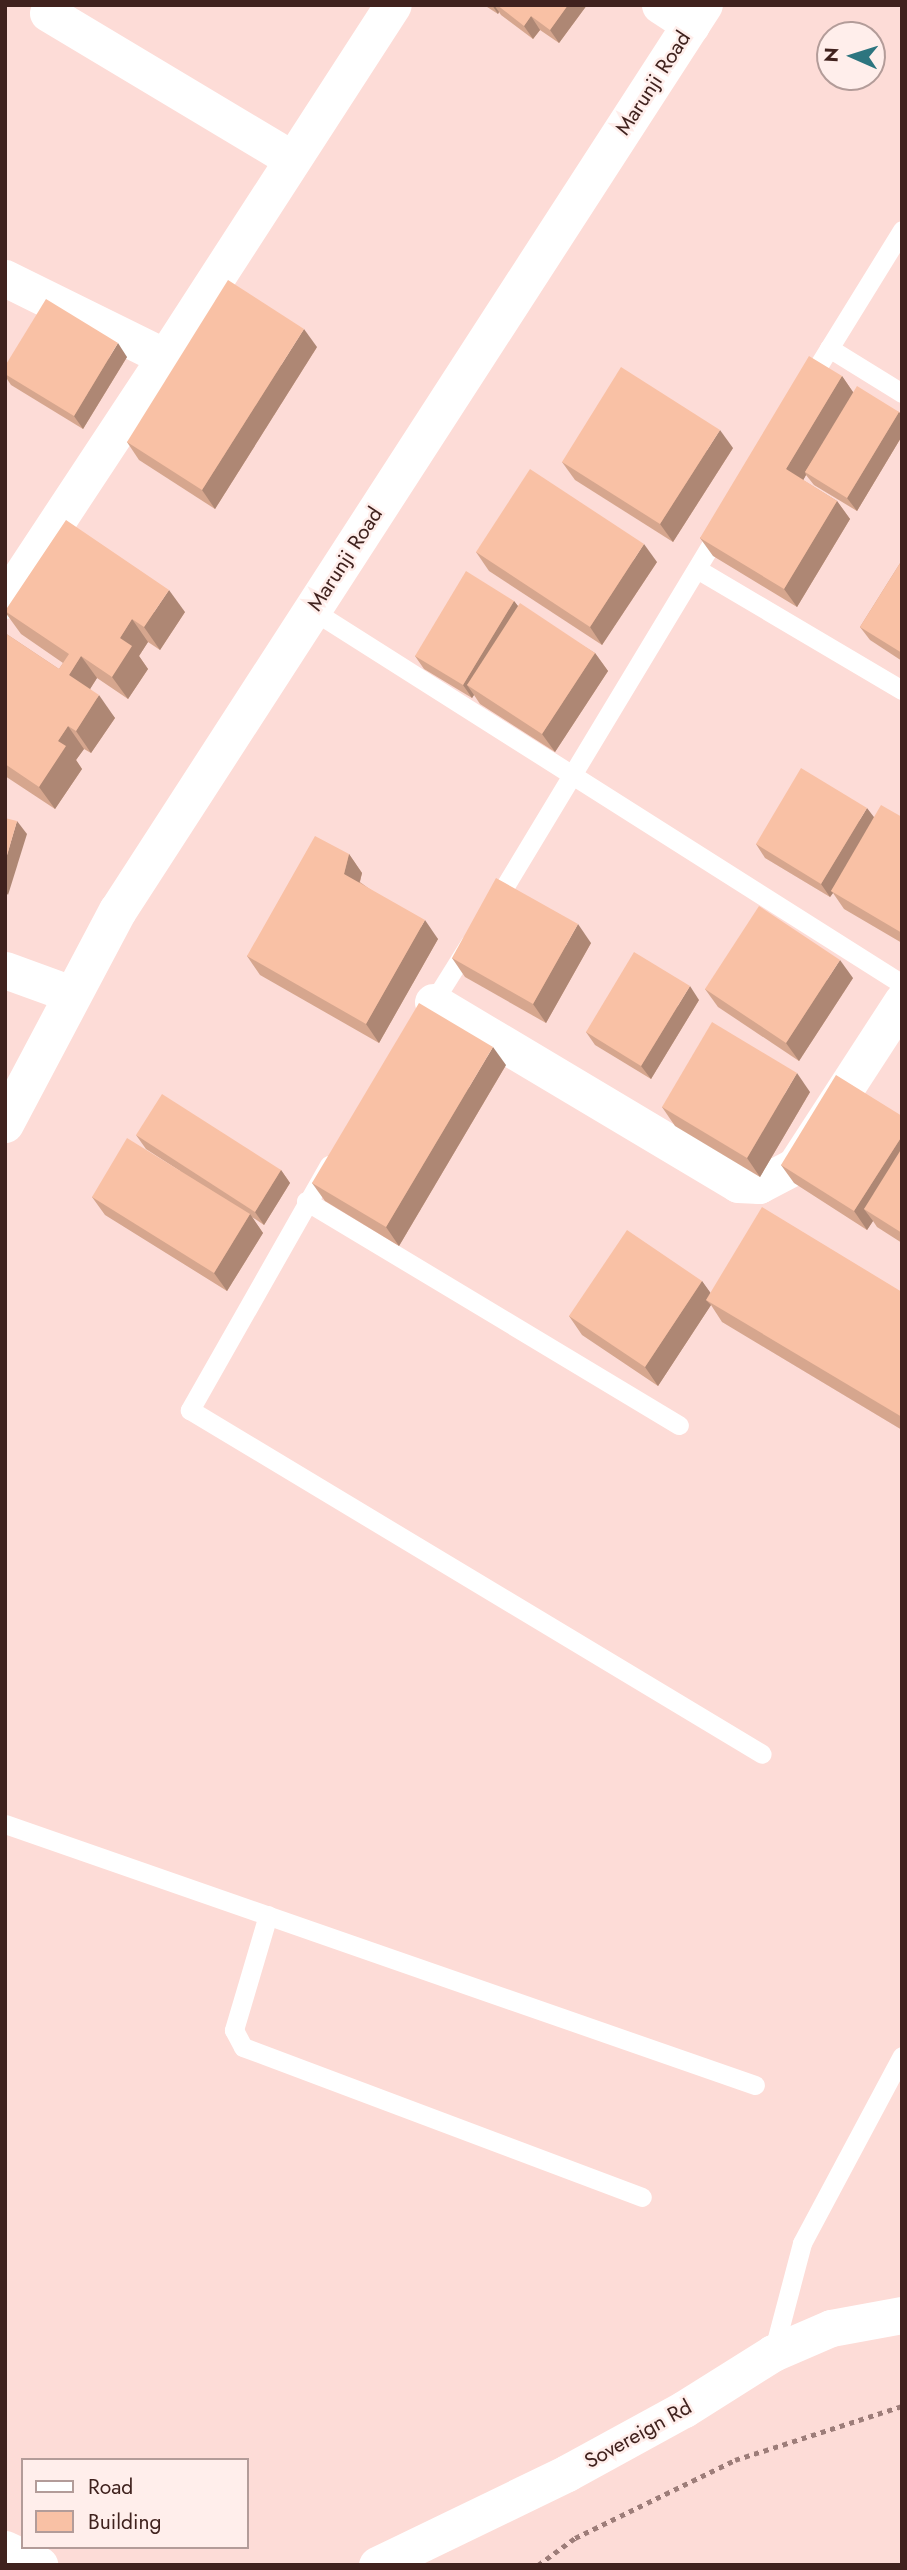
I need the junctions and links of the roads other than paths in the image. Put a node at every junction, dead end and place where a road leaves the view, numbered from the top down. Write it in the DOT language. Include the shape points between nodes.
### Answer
graph roads {
  1 [pos="393,5"];
  2 [pos="685,12"];
  3 [pos="48,13"];
  4 [pos="290,158"];
  5 [pos="902,230"];
  6 [pos="5,278"];
  7 [pos="828,348"];
  8 [pos="165,357"];
  9 [pos="902,393"];
  10 [pos="794,406"];
  11 [pos="732,511"];
  12 [pos="697,569"];
  13 [pos="5,600"];
  14 [pos="312,610"];
  15 [pos="902,690"];
  16 [pos="575,777"];
  17 [pos="5,970"];
  18 [pos="902,984"];
  19 [pos="71,994"];
  20 [pos="902,1001"];
  21 [pos="425,1014"];
  22 [pos="5,1124"];
  23 [pos="343,1142"];
  24 [pos="306,1201"];
  25 [pos="679,1424"];
  26 [pos="762,1754"];
  27 [pos="5,1824"];
  28 [pos="268,1915"];
  29 [pos="902,2056"];
  30 [pos="755,2085"];
  31 [pos="642,2197"];
  32 [pos="902,2315"];
  33 [pos="773,2353"];
  34 [pos="5,2549"];
  35 [pos="39,2565"];
  36 [pos="377,2565"];
  1 -- 4 [label="street"];
  2 -- 14 [label="street, Marunji Road"];
  3 -- 4 [label="street"];
  4 -- 8 [label="street"];
  5 -- 7 [label="lane"];
  6 -- 8 [label="street"];
  7 -- 9 [label="lane"];
  7 -- 10 [label="lane"];
  8 -- 13 [label="street"];
  11 -- 12 [label="lane"];
  12 -- 15 [label="lane"];
  12 -- 16 [label="lane"];
  14 -- 16 [label="lane"];
  14 -- 19 [label="street, Marunji Road" via="118,911"];
  16 -- 18 [label="lane"];
  16 -- 21 [label="lane"];
  17 -- 19 [label="street"];
  19 -- 22 [label="street, Marunji Road"];
  20 -- 21 [label="street" via="794,1166 759,1185 738,1184"];
  23 -- 24 [label="lane"];
  24 -- 25 [label="lane"];
  24 -- 26 [label="lane" via="190,1410"];
  27 -- 28 [label="lane"];
  28 -- 30 [label="lane"];
  28 -- 31 [label="lane" via="234,2030 243,2047"];
  29 -- 33 [label="lane" via="802,2243"];
  32 -- 33 [label="street, Sovereign Rd" via="831,2328"];
  33 -- 36 [label="street, Sovereign Rd" via="684,2409 567,2473"];
  34 -- 35 [label="street"];
}
